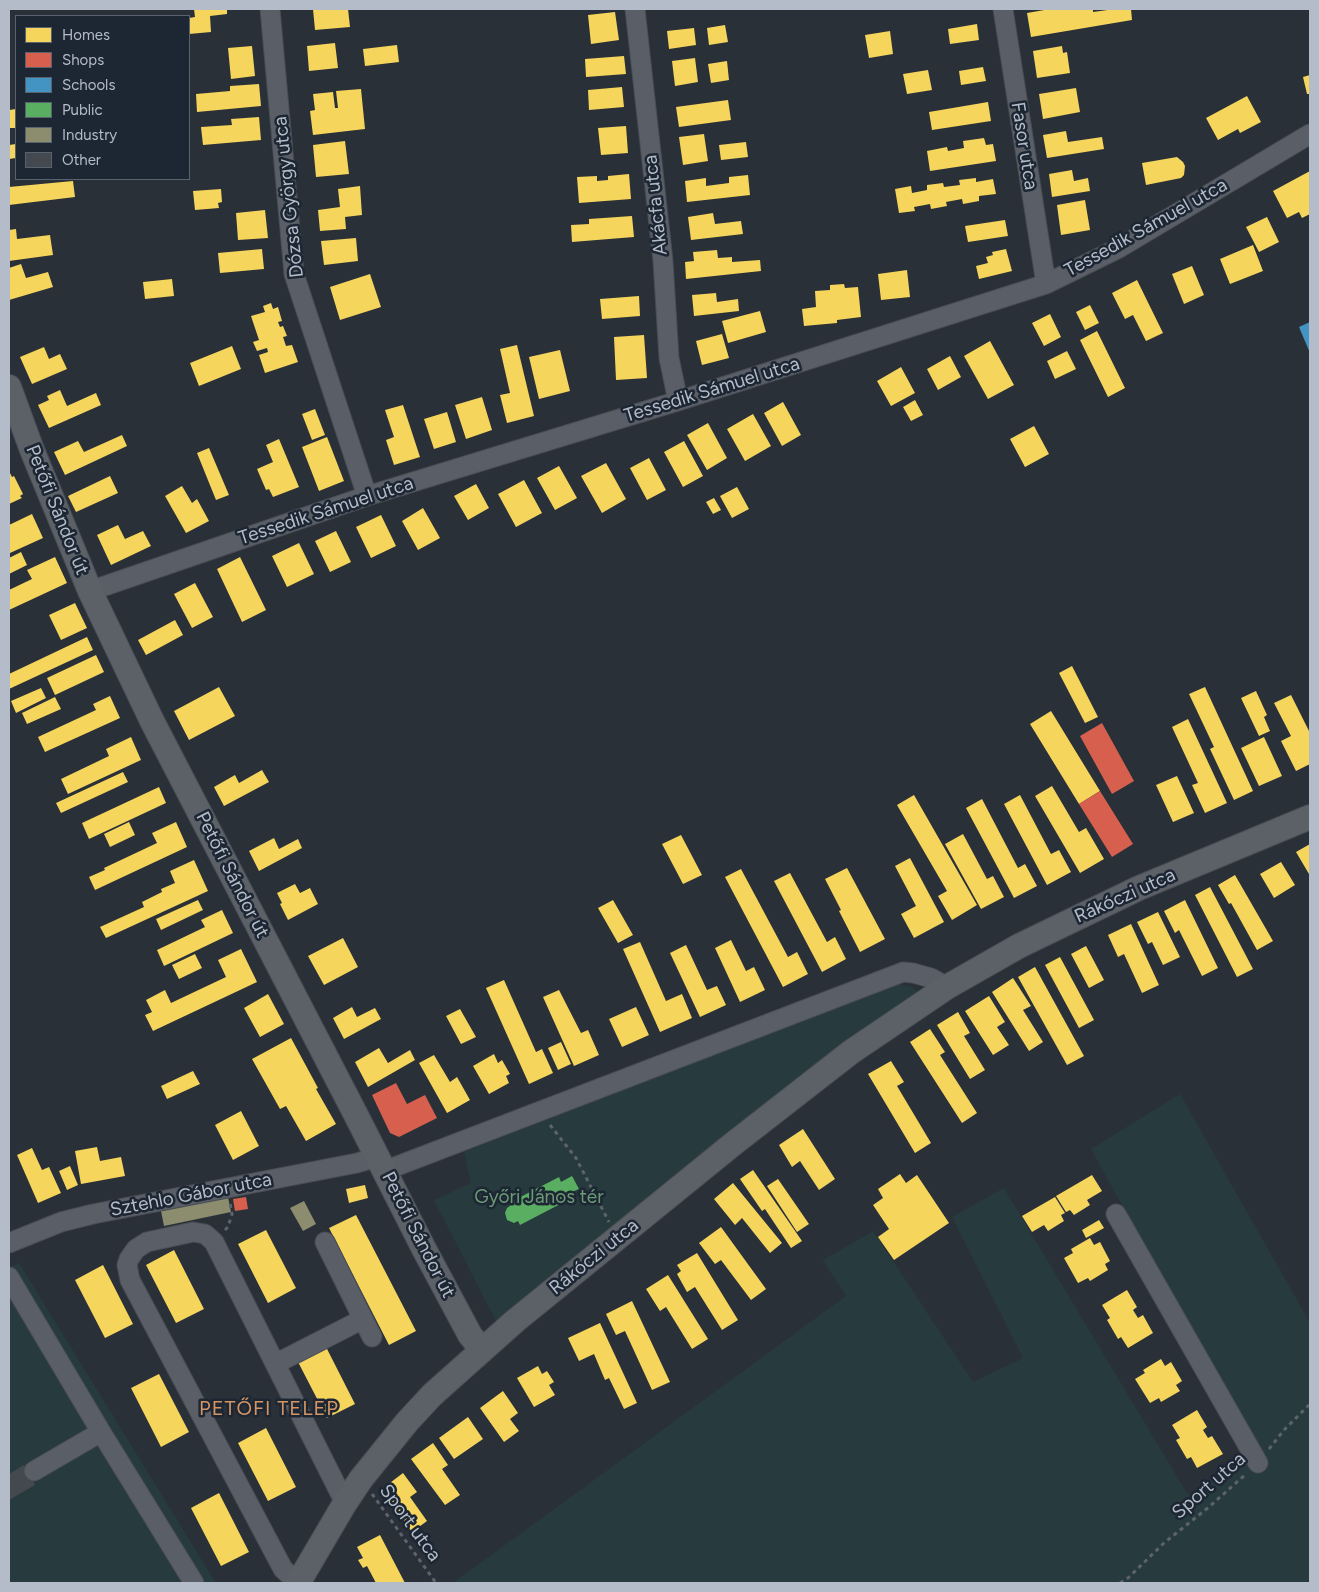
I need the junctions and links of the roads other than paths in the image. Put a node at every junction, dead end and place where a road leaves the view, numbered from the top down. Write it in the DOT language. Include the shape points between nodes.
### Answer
graph roads {
  1 [pos="270,9"];
  2 [pos="635,9"];
  3 [pos="1003,9"];
  4 [pos="1310,134"];
  5 [pos="1046,284"];
  6 [pos="9,387"];
  7 [pos="678,401"];
  8 [pos="367,496"];
  9 [pos="90,591"];
  10 [pos="1310,817"];
  11 [pos="946,987"];
  12 [pos="381,1164"];
  13 [pos="1116,1214"];
  14 [pos="325,1242"];
  15 [pos="9,1244"];
  16 [pos="9,1277"];
  17 [pos="363,1319"];
  18 [pos="372,1337"];
  19 [pos="482,1350"];
  20 [pos="275,1364"];
  21 [pos="101,1432"];
  22 [pos="1258,1463"];
  23 [pos="34,1471"];
  24 [pos="345,1503"];
  25 [pos="194,1583"];
  26 [pos="298,1583"];
  1 -- 8 [label="street, Dózsa György utca" via="294,274"];
  2 -- 7 [label="street, Akácfa utca" via="663,262 669,358"];
  3 -- 5 [label="street, Fasor utca"];
  4 -- 5 [label="street, Tessedik Sámuel utca" via="1119,248"];
  5 -- 7 [label="street, Tessedik Sámuel utca"];
  6 -- 9 [label="main road, Petőfi Sándor út"];
  7 -- 8 [label="street, Tessedik Sámuel utca"];
  8 -- 9 [label="street, Tessedik Sámuel utca"];
  9 -- 12 [label="main road, Petőfi Sándor út" via="152,721"];
  10 -- 11 [label="main road, Rákóczi utca" via="1138,888 1018,946"];
  11 -- 12 [label="street" via="914,972 903,972 539,1111"];
  11 -- 19 [label="main road, Rákóczi utca" via="851,1052 733,1144"];
  12 -- 15 [label="street, Sztehlo Gábor utca" via="357,1163 93,1214 61,1222"];
  12 -- 19 [label="main road, Petőfi Sándor út" via="470,1335"];
  13 -- 22 [label="street"];
  14 -- 17 [label="street"];
  16 -- 21 [label="street"];
  17 -- 18 [label="street"];
  17 -- 20 [label="street"];
  19 -- 24 [label="main road, Rákóczi utca" via="407,1422"];
  20 -- 24 [label="street"];
  20 -- 26 [label="street" via="220,1251 205,1234 193,1232 146,1242 131,1254 127,1265 134,1288 283,1569"];
  21 -- 23 [label="street"];
  21 -- 25 [label="street"];
  24 -- 26 [label="main road, Rákóczi utca"];
}
